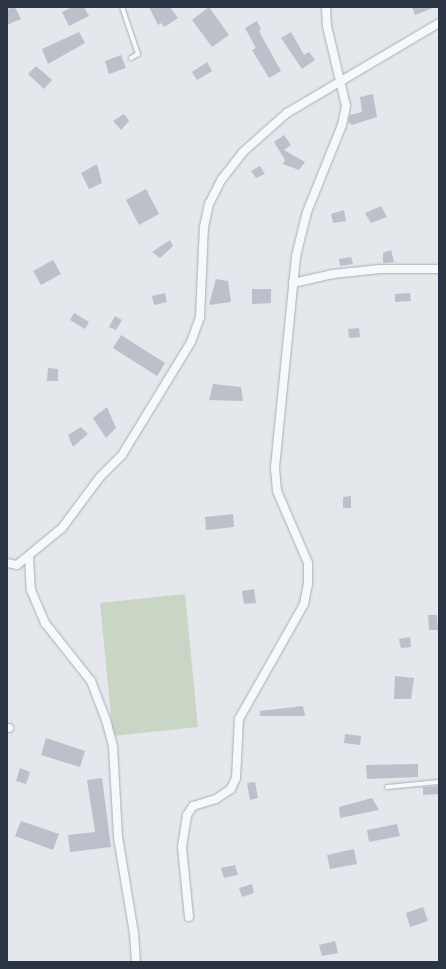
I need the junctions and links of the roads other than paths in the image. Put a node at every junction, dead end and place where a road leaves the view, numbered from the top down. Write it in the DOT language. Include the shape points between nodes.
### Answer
graph roads {
  1 [pos="122,7"];
  2 [pos="326,7"];
  3 [pos="439,23"];
  4 [pos="131,58"];
  5 [pos="340,84"];
  6 [pos="439,269"];
  7 [pos="293,283"];
  8 [pos="29,556"];
  9 [pos="7,563"];
  10 [pos="439,782"];
  11 [pos="387,787"];
  12 [pos="189,917"];
  13 [pos="136,962"];
  1 -- 4 [label="lane" via="126,25 138,54"];
  2 -- 5 [label="street" via="327,26"];
  3 -- 5 [label="street" via="378,58"];
  5 -- 7 [label="street" via="346,106 342,125 307,212"];
  5 -- 8 [label="street" via="310,98 265,130 222,179 209,204 204,227 200,317 191,342 122,455 100,477 62,528"];
  6 -- 7 [label="street" via="380,269 333,274"];
  7 -- 12 [label="street" via="275,467 277,491 308,563 304,604 239,719 236,778 231,789 216,799 193,806 187,815 182,847"];
  8 -- 9 [label="street" via="17,565"];
  8 -- 13 [label="street" via="31,590 45,623 91,681 106,720 113,747 118,837 134,934"];
  10 -- 11 [label="lane"];
}
